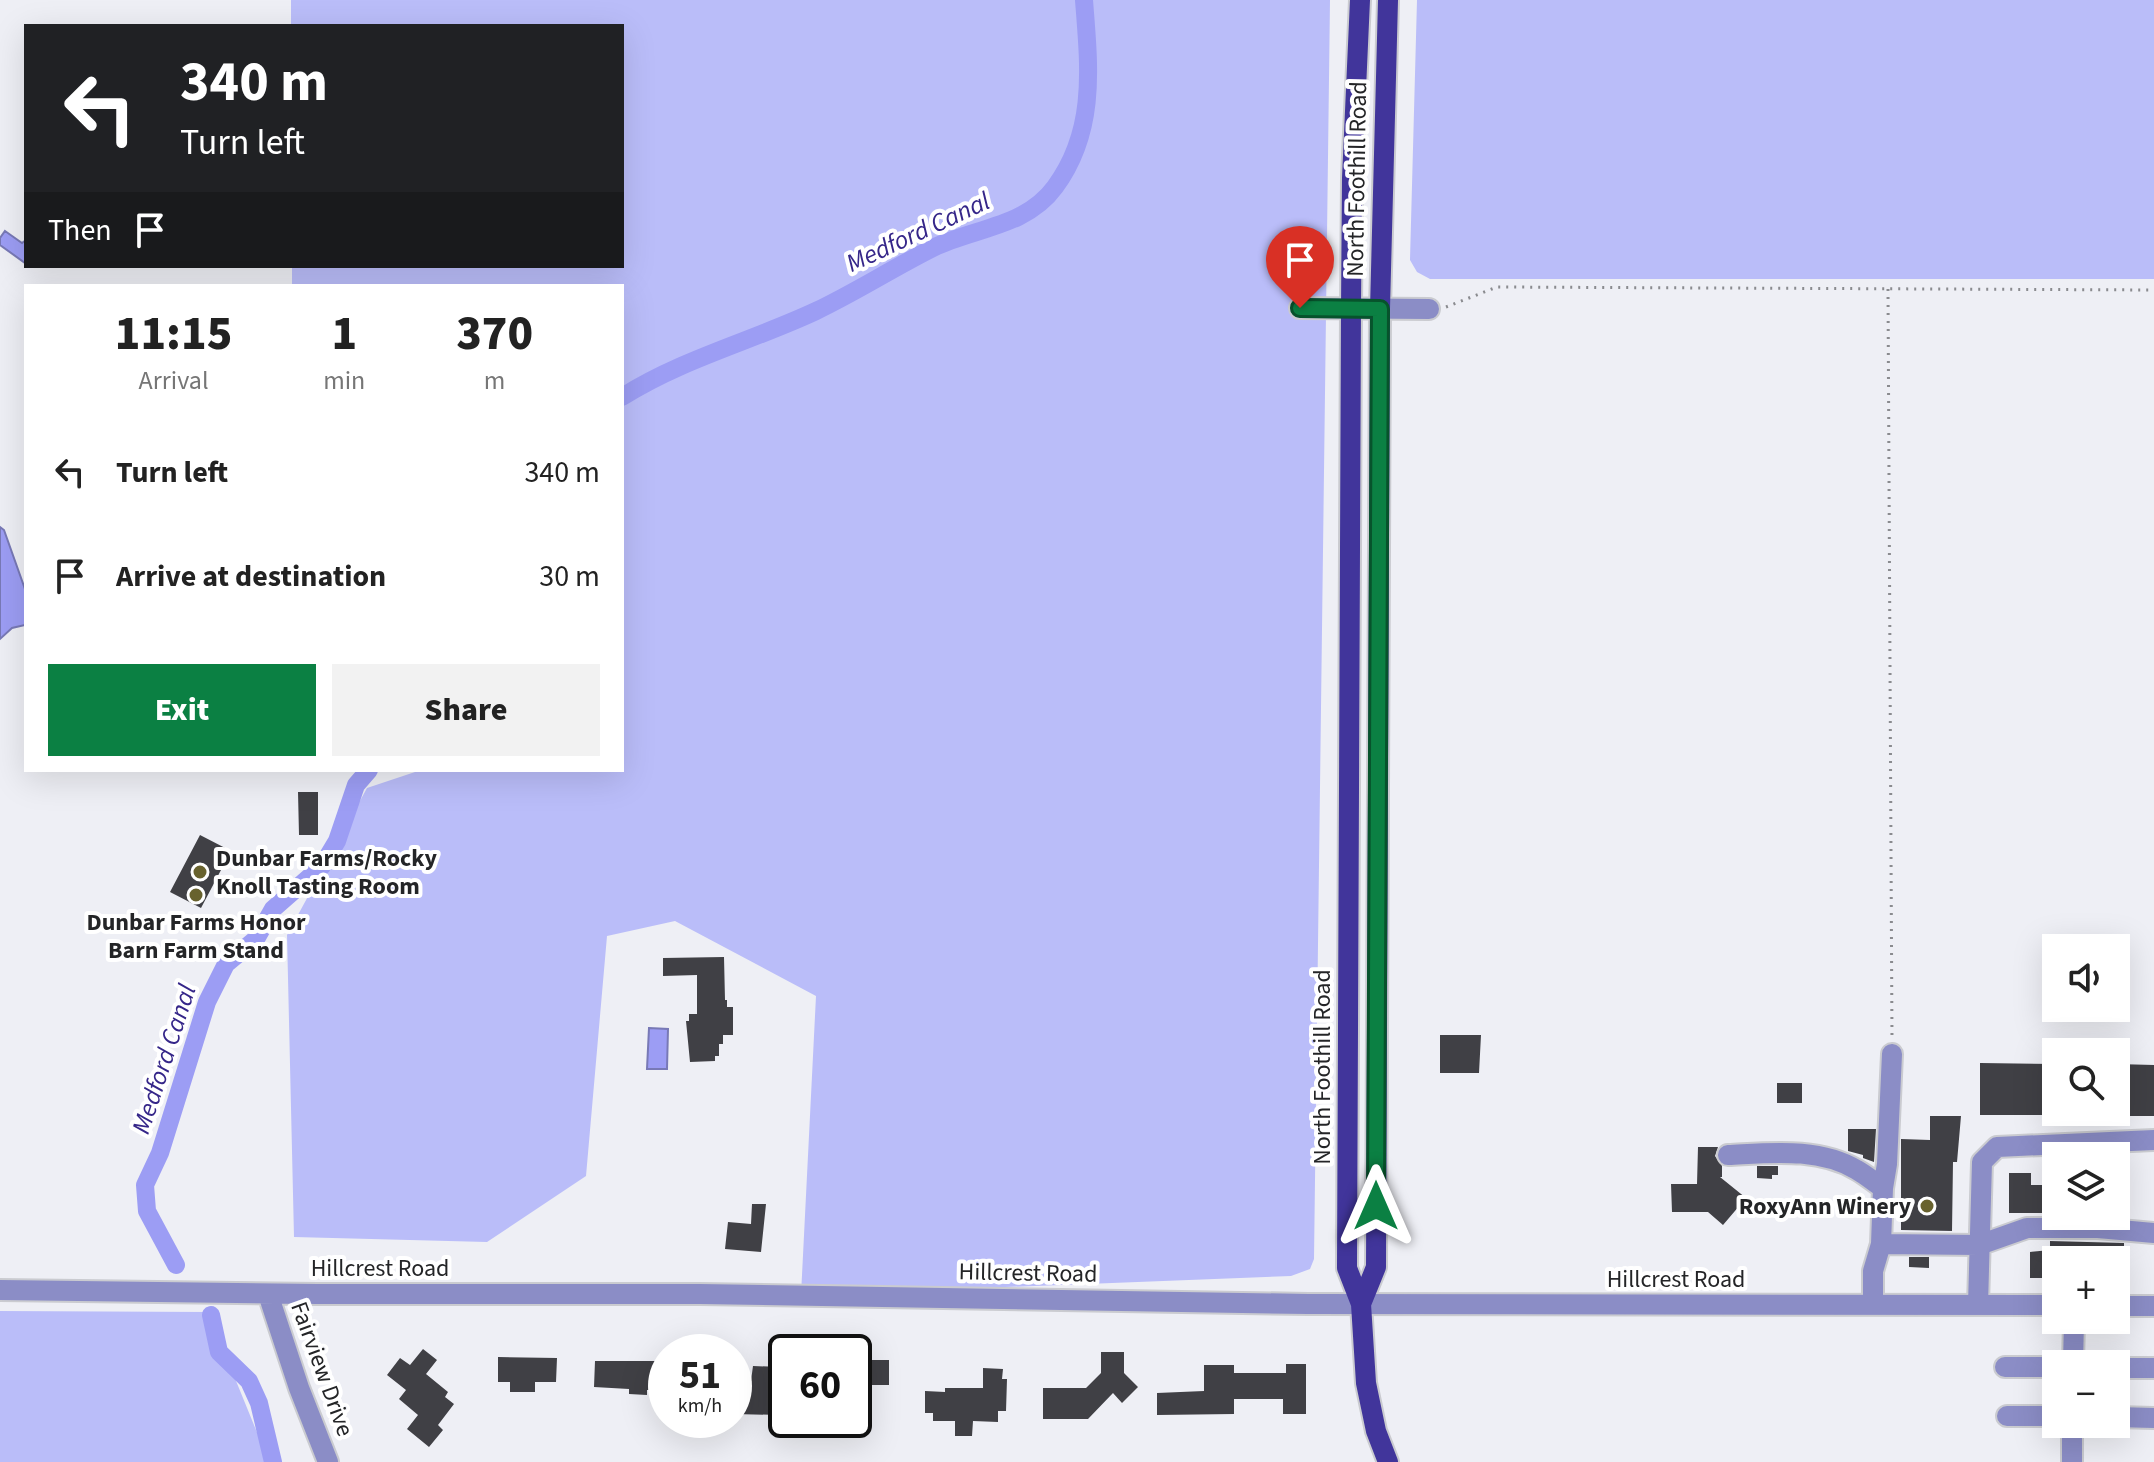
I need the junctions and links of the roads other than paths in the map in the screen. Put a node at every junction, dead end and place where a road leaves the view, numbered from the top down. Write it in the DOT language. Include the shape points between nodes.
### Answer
graph roads {
  1 [pos="1360,0"];
  2 [pos="1388,0"];
  3 [pos="1300,308"];
  4 [pos="1351,309"];
  5 [pos="1380,309"];
  6 [pos="1429,309"];
  7 [pos="1892,1054"];
  8 [pos="2154,1140"];
  9 [pos="1728,1155"];
  10 [pos="1883,1188"];
  11 [pos="2154,1233"];
  12 [pos="1881,1244"];
  13 [pos="1979,1245"];
  14 [pos="0,1290"];
  15 [pos="268,1294"];
  16 [pos="1361,1304"];
  17 [pos="1873,1304"];
  18 [pos="1978,1305"];
  19 [pos="2042,1305"];
  20 [pos="2130,1306"];
  21 [pos="2154,1306"];
  22 [pos="2005,1367"];
  23 [pos="2042,1367"];
  24 [pos="2130,1368"];
  25 [pos="2154,1368"];
  26 [pos="2007,1416"];
  27 [pos="2042,1416"];
  28 [pos="2130,1417"];
  29 [pos="2154,1418"];
  30 [pos="2072,1438"];
  31 [pos="328,1462"];
  32 [pos="1388,1462"];
  33 [pos="2072,1462"];
  1 -- 4 [label="main road, North Foothill Road"];
  2 -- 5 [label="main road, North Foothill Road"];
  3 -- 4 [label="street"];
  4 -- 5 [label="street"];
  4 -- 16 [label="main road, North Foothill Road" via="1347,1268"];
  5 -- 6 [label="street"];
  5 -- 16 [label="main road, North Foothill Road" via="1376,1267"];
  7 -- 10 [label="street"];
  8 -- 13 [label="street" via="1997,1147 1982,1162"];
  9 -- 10 [label="street" via="1818,1156 1855,1168"];
  10 -- 12 [label="street"];
  11 -- 13 [label="street" via="2027,1228"];
  12 -- 13 [label="street"];
  12 -- 17 [label="street" via="1873,1271"];
  13 -- 18 [label="street"];
  14 -- 15 [label="street, Hillcrest Road"];
  15 -- 16 [label="street, Hillcrest Road"];
  15 -- 31 [label="street, Fairview Drive"];
  16 -- 17 [label="street, Hillcrest Road"];
  16 -- 32 [label="main road" via="1366,1383"];
  17 -- 18 [label="street, Hillcrest Road"];
  18 -- 19 [label="street, Hillcrest Road"];
  20 -- 21 [label="street"];
  22 -- 23 [label="street"];
  24 -- 25 [label="street"];
  26 -- 27 [label="street"];
  28 -- 29 [label="street"];
  30 -- 33 [label="street"];
}
